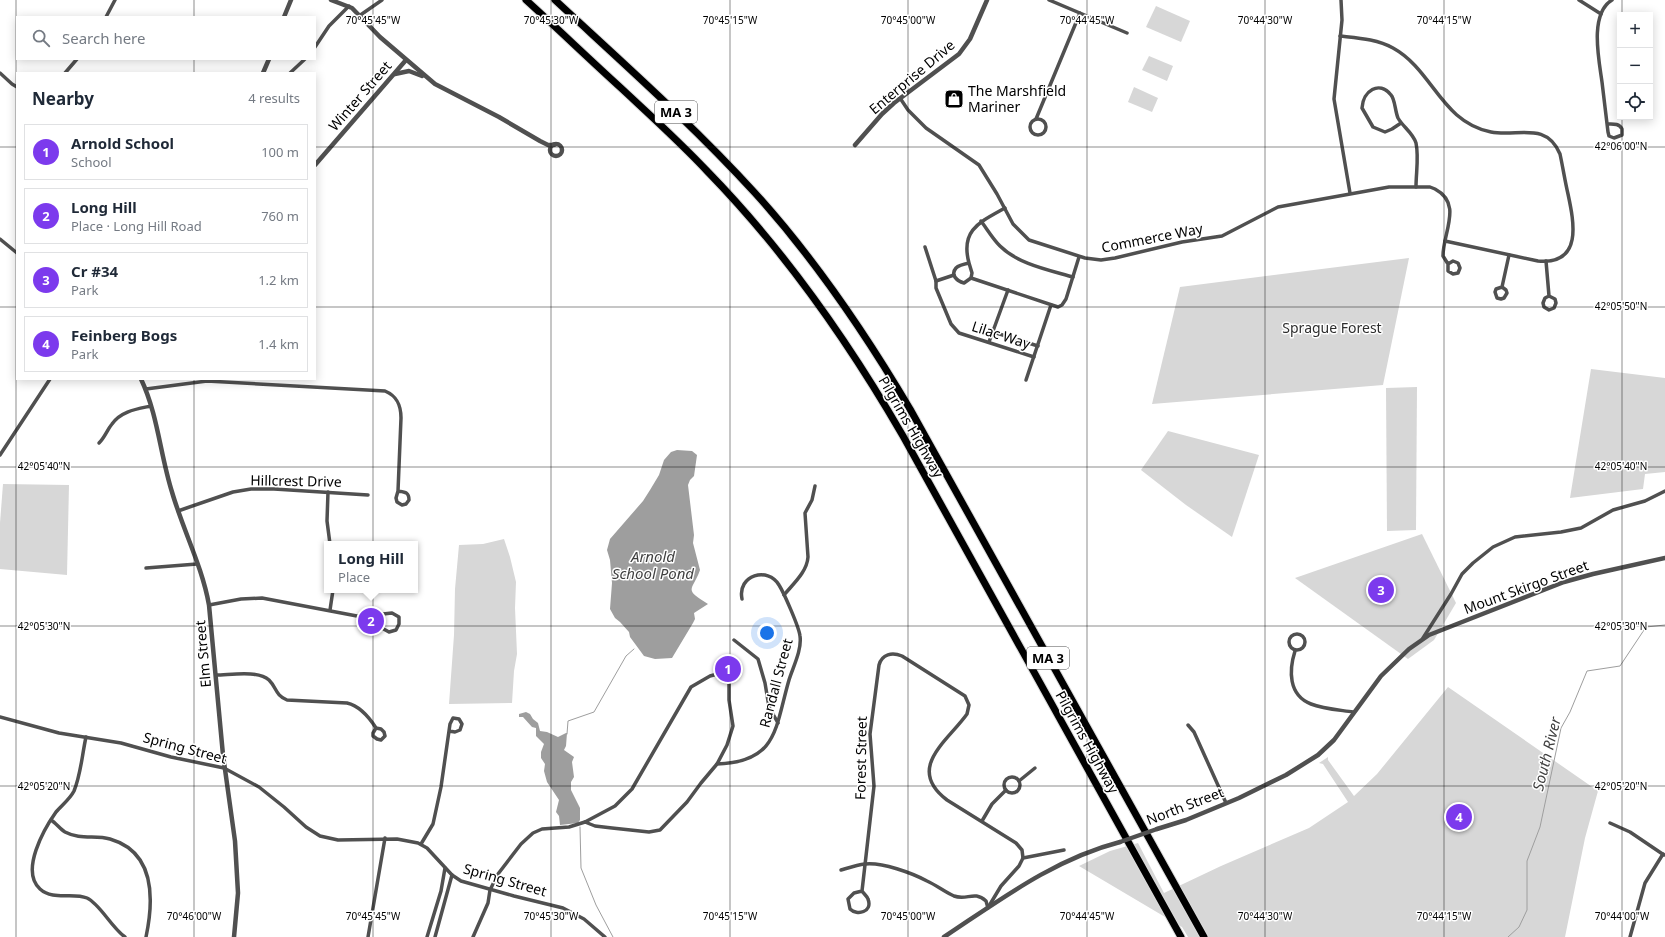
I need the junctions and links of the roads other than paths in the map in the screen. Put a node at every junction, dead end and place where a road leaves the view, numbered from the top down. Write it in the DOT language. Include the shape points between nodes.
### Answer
graph roads {
  1 [pos="115,0"];
  2 [pos="291,0"];
  3 [pos="331,0"];
  4 [pos="382,0"];
  5 [pos="526,0"];
  6 [pos="555,0"];
  7 [pos="987,0"];
  8 [pos="1049,0"];
  9 [pos="1341,0"];
  10 [pos="1579,0"];
  11 [pos="1612,0"];
  12 [pos="349,6"];
  13 [pos="1080,13"];
  14 [pos="1601,14"];
  15 [pos="107,16"];
  16 [pos="284,16"];
  17 [pos="359,16"];
  18 [pos="1127,33"];
  19 [pos="1340,36"];
  20 [pos="316,46"];
  21 [pos="76,60"];
  22 [pos="269,60"];
  23 [pos="304,60"];
  24 [pos="406,60"];
  25 [pos="66,72"];
  26 [pos="263,72"];
  27 [pos="291,72"];
  28 [pos="0,73"];
  29 [pos="394,75"];
  30 [pos="426,78"];
  31 [pos="16,86"];
  32 [pos="900,98"];
  33 [pos="1036,119"];
  34 [pos="1401,123"];
  35 [pos="1607,124"];
  36 [pos="540,141"];
  37 [pos="554,145"];
  38 [pos="855,145"];
  39 [pos="550,152"];
  40 [pos="316,164"];
  41 [pos="1416,187"];
  42 [pos="1350,193"];
  43 [pos="1005,208"];
  44 [pos="981,221"];
  45 [pos="0,239"];
  46 [pos="1445,241"];
  47 [pos="925,247"];
  48 [pos="16,253"];
  49 [pos="1509,255"];
  50 [pos="1079,257"];
  51 [pos="1546,261"];
  52 [pos="968,263"];
  53 [pos="1448,264"];
  54 [pos="954,275"];
  55 [pos="971,278"];
  56 [pos="1073,278"];
  57 [pos="936,281"];
  58 [pos="1502,287"];
  59 [pos="1008,290"];
  60 [pos="1549,296"];
  61 [pos="1051,305"];
  62 [pos="993,332"];
  63 [pos="989,342"];
  64 [pos="1038,346"];
  65 [pos="1034,357"];
  66 [pos="49,380"];
  67 [pos="142,380"];
  68 [pos="217,380"];
  69 [pos="1026,380"];
  70 [pos="146,389"];
  71 [pos="151,406"];
  72 [pos="99,443"];
  73 [pos="0,455"];
  74 [pos="815,486"];
  75 [pos="398,490"];
  76 [pos="1665,491"];
  77 [pos="328,492"];
  78 [pos="368,494"];
  79 [pos="178,511"];
  80 [pos="330,541"];
  81 [pos="1665,558"];
  82 [pos="197,564"];
  83 [pos="146,568"];
  84 [pos="332,593"];
  85 [pos="784,595"];
  86 [pos="742,599"];
  87 [pos="209,605"];
  88 [pos="330,610"];
  89 [pos="378,620"];
  90 [pos="1423,638"];
  91 [pos="734,640"];
  92 [pos="1295,651"];
  93 [pos="1402,655"];
  94 [pos="216,675"];
  95 [pos="1353,712"];
  96 [pos="0,717"];
  97 [pos="778,723"];
  98 [pos="1188,725"];
  99 [pos="376,728"];
  100 [pos="449,731"];
  101 [pos="86,737"];
  102 [pos="717,764"];
  103 [pos="224,768"];
  104 [pos="1035,768"];
  105 [pos="1019,781"];
  106 [pos="1006,790"];
  107 [pos="1226,803"];
  108 [pos="51,820"];
  109 [pos="982,821"];
  110 [pos="585,822"];
  111 [pos="1610,823"];
  112 [pos="385,838"];
  113 [pos="422,844"];
  114 [pos="1064,850"];
  115 [pos="1664,855"];
  116 [pos="1023,858"];
  117 [pos="865,864"];
  118 [pos="445,868"];
  119 [pos="841,870"];
  120 [pos="452,875"];
  121 [pos="490,890"];
  122 [pos="862,891"];
  123 [pos="988,908"];
  124 [pos="125,937"];
  125 [pos="146,937"];
  126 [pos="234,937"];
  127 [pos="368,937"];
  128 [pos="427,937"];
  129 [pos="435,937"];
  130 [pos="473,937"];
  131 [pos="605,937"];
  132 [pos="944,937"];
  133 [pos="1181,937"];
  134 [pos="1204,937"];
  135 [pos="1630,937"];
  1 -- 15 [label="street"];
  2 -- 16 [label="street"];
  3 -- 12 [label="street"];
  4 -- 17 [label="street"];
  5 -- 133 [label="highway, Pilgrims Highway / MA 3" via="708,171 761,231 822,308 899,430"];
  6 -- 134 [label="highway, Pilgrims Highway / MA 3" via="718,154 788,232 848,311 910,409"];
  7 -- 32 [label="street, Enterprise Drive" via="963,50"];
  8 -- 13 [label="street"];
  9 -- 19 [label="street"];
  10 -- 14 [label="street"];
  11 -- 14 [label="street"];
  12 -- 17 [label="street"];
  12 -- 20 [label="street" via="329,26"];
  13 -- 18 [label="street"];
  13 -- 33 [label="street"];
  14 -- 35 [label="street" via="1598,44"];
  17 -- 24 [label="street"];
  19 -- 42 [label="street" via="1334,99"];
  19 -- 51 [label="street" via="1376,41 1400,52 1414,64 1452,112 1472,125 1491,132 1538,133 1554,143 1560,154 1574,234 1572,243 1565,252 1555,259"];
  21 -- 25 [label="street"];
  22 -- 26 [label="street"];
  23 -- 27 [label="street"];
  24 -- 29 [label="street, Winter Street"];
  24 -- 30 [label="street"];
  28 -- 31 [label="street"];
  29 -- 30 [label="street" via="409,71"];
  29 -- 40 [label="street, Winter Street"];
  30 -- 36 [label="street"];
  32 -- 38 [label="street, Enterprise Drive"];
  32 -- 43 [label="street, Commerce Way" via="926,128 979,165"];
  33 -- 33 [label="street" via="1041,119 1046,124 1045,131 1041,134 1035,134 1030,128"];
  34 -- 34 [label="street" via="1385,132 1373,127 1362,108 1364,96 1377,88 1391,94 1395,113"];
  34 -- 41 [label="street" via="1416,142"];
  35 -- 35 [label="street" via="1620,125 1620,136 1611,137"];
  36 -- 37 [label="street"];
  36 -- 39 [label="street"];
  37 -- 39 [label="street"];
  37 -- 39 [label="street" via="561,146 562,153 556,157"];
  41 -- 42 [label="street, Commerce Way" via="1389,187"];
  41 -- 46 [label="street, Commerce Way" via="1435,189 1448,200 1450,215"];
  42 -- 50 [label="street, Commerce Way" via="1278,207 1222,236 1182,242 1115,258 1101,260"];
  43 -- 44 [label="street"];
  43 -- 50 [label="street, Commerce Way" via="1013,224 1029,240"];
  44 -- 52 [label="street" via="968,236"];
  44 -- 56 [label="street" via="1000,246 1010,254"];
  45 -- 48 [label="street"];
  46 -- 49 [label="street"];
  46 -- 53 [label="street, Commerce Way" via="1443,256"];
  47 -- 57 [label="street, Lilac Way"];
  49 -- 51 [label="street"];
  49 -- 58 [label="street"];
  50 -- 56 [label="street"];
  51 -- 60 [label="street"];
  52 -- 54 [label="street" via="956,268"];
  52 -- 55 [label="street"];
  54 -- 55 [label="street" via="959,282"];
  54 -- 57 [label="street"];
  55 -- 59 [label="street"];
  56 -- 61 [label="street" via="1062,305"];
  57 -- 63 [label="street, Lilac Way" via="936,288 951,324 958,333"];
  59 -- 61 [label="street"];
  59 -- 62 [label="street"];
  61 -- 64 [label="street"];
  62 -- 63 [label="street"];
  62 -- 64 [label="street"];
  63 -- 65 [label="street, Lilac Way"];
  64 -- 65 [label="street"];
  65 -- 69 [label="street"];
  66 -- 73 [label="street"];
  67 -- 70 [label="street, Elm Street"];
  68 -- 70 [label="street"];
  68 -- 75 [label="street" via="372,389 389,393 399,403 401,414"];
  70 -- 71 [label="street, Elm Street"];
  71 -- 72 [label="street" via="121,415"];
  71 -- 79 [label="street, Elm Street"];
  74 -- 85 [label="street" via="806,513 807,563"];
  75 -- 75 [label="street" via="408,494 409,500 406,504 397,502"];
  76 -- 90 [label="street" via="1645,501 1613,510 1581,528 1515,537 1493,547 1462,574"];
  77 -- 78 [label="street, Hillcrest Drive"];
  77 -- 79 [label="street, Hillcrest Drive" via="247,490 233,492"];
  77 -- 80 [label="street"];
  79 -- 82 [label="street, Elm Street"];
  81 -- 90 [label="street, Mount Skirgo Street" via="1564,582"];
  82 -- 83 [label="street"];
  82 -- 87 [label="street, Elm Street"];
  84 -- 88 [label="street"];
  85 -- 86 [label="street, Randall Street" via="776,581 767,576 756,576 744,583"];
  85 -- 97 [label="street, Randall Street" via="799,630 800,642"];
  87 -- 88 [label="street" via="256,598"];
  87 -- 94 [label="street, Elm Street"];
  88 -- 89 [label="street"];
  89 -- 89 [label="street" via="389,612 397,615 400,622 396,630 389,632 380,627"];
  90 -- 93 [label="street, Mount Skirgo Street"];
  91 -- 97 [label="street" via="758,659 769,707"];
  92 -- 92 [label="street" via="1289,641 1291,637 1299,634 1303,636 1306,644"];
  92 -- 95 [label="street" via="1291,665 1291,680 1303,700 1311,704"];
  93 -- 95 [label="street, North Street" via="1381,676"];
  94 -- 99 [label="street" via="262,676 268,680 280,698 288,700 354,705"];
  94 -- 103 [label="street, Elm Street"];
  95 -- 107 [label="street, North Street" via="1334,740 1318,754 1286,775"];
  96 -- 101 [label="street, Spring Street" via="54,732"];
  97 -- 102 [label="street, Randall Street" via="770,740 753,757 736,763"];
  98 -- 107 [label="street" via="1194,732"];
  100 -- 113 [label="street" via="433,824"];
  101 -- 103 [label="street, Spring Street"];
  101 -- 108 [label="street" via="74,789"];
  102 -- 110 [label="street" via="687,802 660,830 649,832 595,826"];
  102 -- 110 [label="street" via="733,726 729,679 721,673 691,687 632,789 615,806"];
  103 -- 112 [label="street, Spring Street" via="259,787 306,828 320,836 338,840"];
  103 -- 126 [label="street, Elm Street" via="236,849 238,893"];
  104 -- 105 [label="street"];
  105 -- 106 [label="street" via="1018,791 1011,793"];
  105 -- 106 [label="street" via="1015,777 1007,778 1004,783"];
  106 -- 109 [label="street" via="992,804"];
  107 -- 123 [label="street, North Street, bridge" via="1061,863"];
  108 -- 124 [label="street" via="34,856 33,873 36,884 49,894 90,899"];
  108 -- 125 [label="street" via="69,833 111,840 128,847 138,856 149,884 150,912"];
  109 -- 116 [label="street, Forest Street" via="1016,843 1022,850"];
  109 -- 117 [label="street, Forest Street" via="940,795 930,776 933,754 967,714 967,698 957,689 902,656 886,655 878,665 871,724 874,781"];
  110 -- 121 [label="street" via="569,827 542,829 533,833 507,861"];
  111 -- 115 [label="street" via="1630,832"];
  112 -- 113 [label="street, Spring Street"];
  112 -- 127 [label="street"];
  113 -- 118 [label="street, Spring Street"];
  114 -- 116 [label="street"];
  115 -- 135 [label="street" via="1645,882"];
  116 -- 123 [label="street" via="1020,866 1001,886"];
  117 -- 119 [label="street"];
  117 -- 122 [label="street, Forest Street"];
  117 -- 123 [label="street" via="906,872 957,897 978,896 986,901"];
  118 -- 120 [label="street, Spring Street"];
  118 -- 128 [label="street"];
  120 -- 121 [label="street, Spring Street" via="461,881"];
  120 -- 129 [label="street"];
  121 -- 130 [label="street" via="488,903"];
  121 -- 131 [label="street, Spring Street" via="563,908 584,919"];
  122 -- 122 [label="street, Forest Street" via="868,898 868,907 863,912 855,913 848,907 848,899 854,893"];
  123 -- 132 [label="street, North Street"];
}
